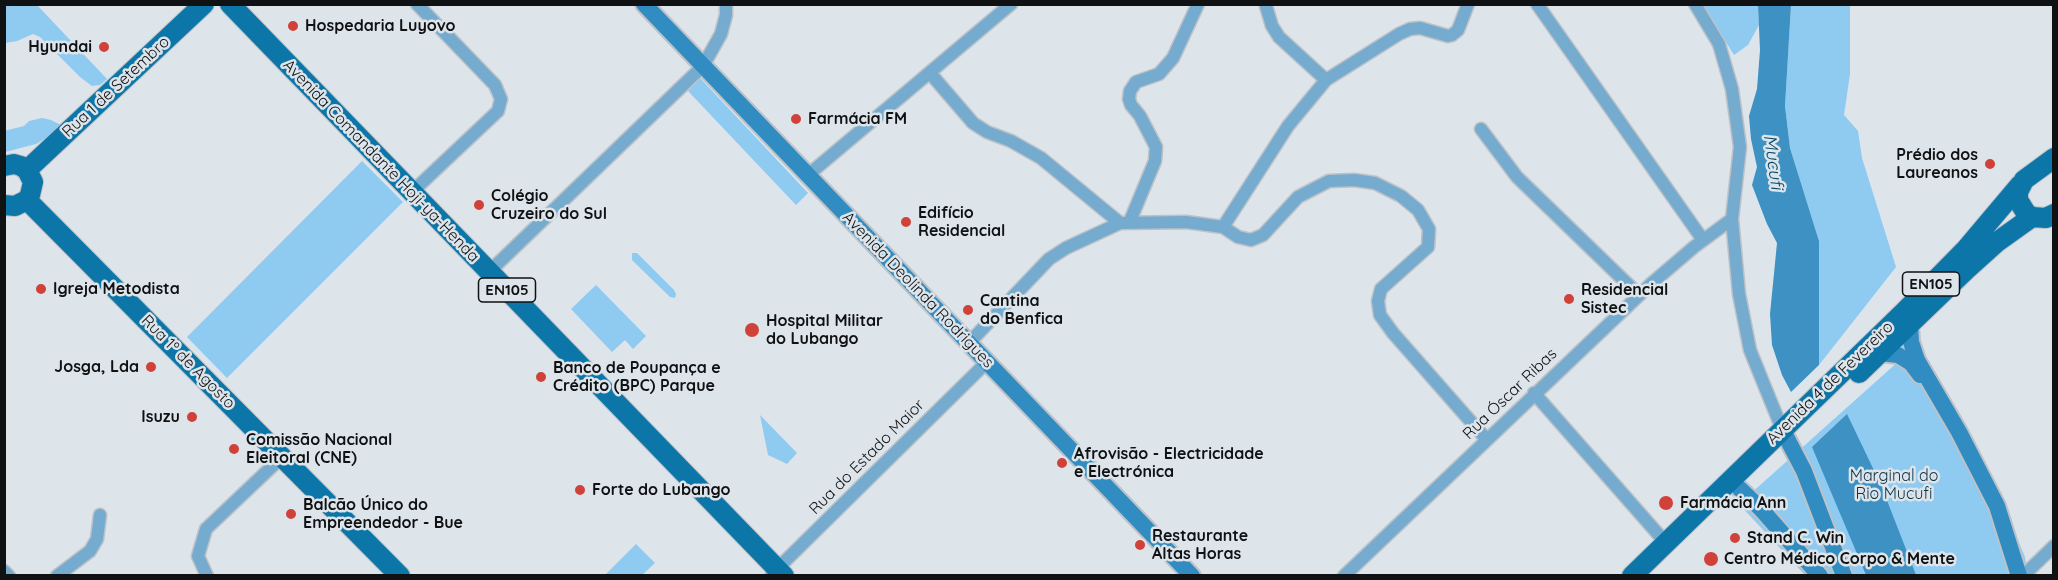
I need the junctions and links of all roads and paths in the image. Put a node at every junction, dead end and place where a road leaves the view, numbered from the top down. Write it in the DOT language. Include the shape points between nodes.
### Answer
graph roads {
  1 [pos="204,4"];
  2 [pos="230,4"];
  3 [pos="417,4"];
  4 [pos="644,4"];
  5 [pos="726,4"];
  6 [pos="1011,4"];
  7 [pos="1198,4"];
  8 [pos="1468,4"];
  9 [pos="1537,4"];
  10 [pos="1695,4"];
  11 [pos="1266,6"];
  12 [pos="703,66"];
  13 [pos="930,73"];
  14 [pos="1326,80"];
  15 [pos="1481,129"];
  16 [pos="2054,158"];
  17 [pos="4,166"];
  18 [pos="27,170"];
  19 [pos="808,175"];
  20 [pos="2054,178"];
  21 [pos="2027,179"];
  22 [pos="412,192"];
  23 [pos="27,200"];
  24 [pos="4,205"];
  25 [pos="1732,219"];
  26 [pos="2045,219"];
  27 [pos="1125,222"];
  28 [pos="1223,227"];
  29 [pos="1703,240"];
  30 [pos="489,272"];
  31 [pos="1639,296"];
  32 [pos="1910,326"];
  33 [pos="969,343"];
  34 [pos="1880,353"];
  35 [pos="987,362"];
  36 [pos="1839,383"];
  37 [pos="1534,393"];
  38 [pos="1936,394"];
  39 [pos="1788,432"];
  40 [pos="1487,440"];
  41 [pos="282,457"];
  42 [pos="1739,488"];
  43 [pos="100,515"];
  44 [pos="1666,543"];
  45 [pos="2054,546"];
  46 [pos="4,571"];
  47 [pos="777,573"];
  48 [pos="9,576"];
  49 [pos="57,576"];
  50 [pos="207,576"];
  51 [pos="400,576"];
  52 [pos="1192,576"];
  53 [pos="1344,576"];
  54 [pos="1632,576"];
  55 [pos="1650,576"];
  56 [pos="1820,576"];
  57 [pos="1844,576"];
  58 [pos="2021,576"];
  1 -- 18 [label="main road, Rua 1 de Setembro"];
  2 -- 22 [label="main road, Avenida Comandante Hoji-ya-Henda / EN105"];
  3 -- 22 [label="street" via="495,85 501,99 498,111"];
  4 -- 12 [label="street, Avenida Deolinda Rodrigues"];
  5 -- 12 [label="street" via="721,34"];
  6 -- 13 [label="street"];
  7 -- 27 [label="street" via="1173,58 1160,74 1136,81 1130,91 1131,105 1156,147 1155,161"];
  8 -- 14 [label="street" via="1452,36 1410,29"];
  9 -- 29 [label="street"];
  10 -- 25 [label="street" via="1719,45 1732,89 1740,147"];
  11 -- 14 [label="street" via="1279,37"];
  12 -- 19 [label="street, Avenida Deolinda Rodrigues"];
  12 -- 30 [label="street"];
  13 -- 19 [label="street"];
  13 -- 27 [label="street" via="973,123 1041,158"];
  14 -- 28 [label="street" via="1288,126"];
  15 -- 31 [label="street" via="1517,177"];
  16 -- 21 [label="main road, Avenida 4 de Fevereiro / EN105"];
  17 -- 18 [label="main road" via="14,164"];
  18 -- 23 [label="main road" via="33,182"];
  19 -- 33 [label="street, Avenida Deolinda Rodrigues"];
  20 -- 21 [label="main road" via="2048,175"];
  21 -- 26 [label="main road, Avenida 4 de Fevereiro / EN105" via="2018,200 2020,207"];
  21 -- 36 [label="main road, Avenida 4 de Fevereiro / EN105"];
  22 -- 30 [label="main road, Avenida Comandante Hoji-ya-Henda / EN105"];
  23 -- 24 [label="main road" via="15,206"];
  23 -- 41 [label="main road, Rua 1º de Agosto"];
  25 -- 29 [label="street, Rua Óscar Ribas"];
  25 -- 39 [label="street" via="1739,294 1750,350"];
  26 -- 32 [label="main road, Avenida 4 de Fevereiro / EN105" via="1990,249"];
  27 -- 28 [label="street" via="1186,222"];
  27 -- 33 [label="street" via="1049,259"];
  28 -- 40 [label="street" via="1251,240 1263,235 1299,197 1329,182 1375,183 1401,196 1418,210 1429,229 1428,247 1381,289 1380,315"];
  29 -- 31 [label="street, Rua Óscar Ribas"];
  30 -- 47 [label="main road, Avenida Comandante Hoji-ya-Henda / EN105"];
  31 -- 37 [label="street, Rua Óscar Ribas"];
  32 -- 34 [label="main road, Avenida 4 de Fevereiro / EN105"];
  32 -- 38 [label="street" via="1917,360"];
  33 -- 35 [label="street, Avenida Deolinda Rodrigues"];
  34 -- 36 [label="main road, Avenida 4 de Fevereiro / EN105"];
  34 -- 38 [label="street" via="1898,355 1911,363"];
  35 -- 47 [label="street, Rua do Estado Maior"];
  35 -- 52 [label="street, Avenida Deolinda Rodrigues"];
  36 -- 39 [label="main road, Avenida 4 de Fevereiro / EN105"];
  37 -- 40 [label="street, Rua Óscar Ribas"];
  37 -- 44 [label="street"];
  38 -- 58 [label="street" via="1997,506"];
  39 -- 42 [label="main road, Avenida 4 de Fevereiro / EN105"];
  39 -- 44 [label="main road, Avenida 4 de Fevereiro / EN105"];
  39 -- 57 [label="street"];
  40 -- 53 [label="street, Rua Óscar Ribas"];
  41 -- 50 [label="street" via="206,529 198,556"];
  41 -- 51 [label="main road, Rua 1º de Agosto"];
  42 -- 55 [label="main road, Avenida 4 de Fevereiro / EN105"];
  42 -- 56 [label="street"];
  43 -- 49 [label="street" via="98,540"];
  44 -- 54 [label="main road, Avenida 4 de Fevereiro / EN105"];
  45 -- 58 [label="street"];
  46 -- 48 [label="street"];
}
